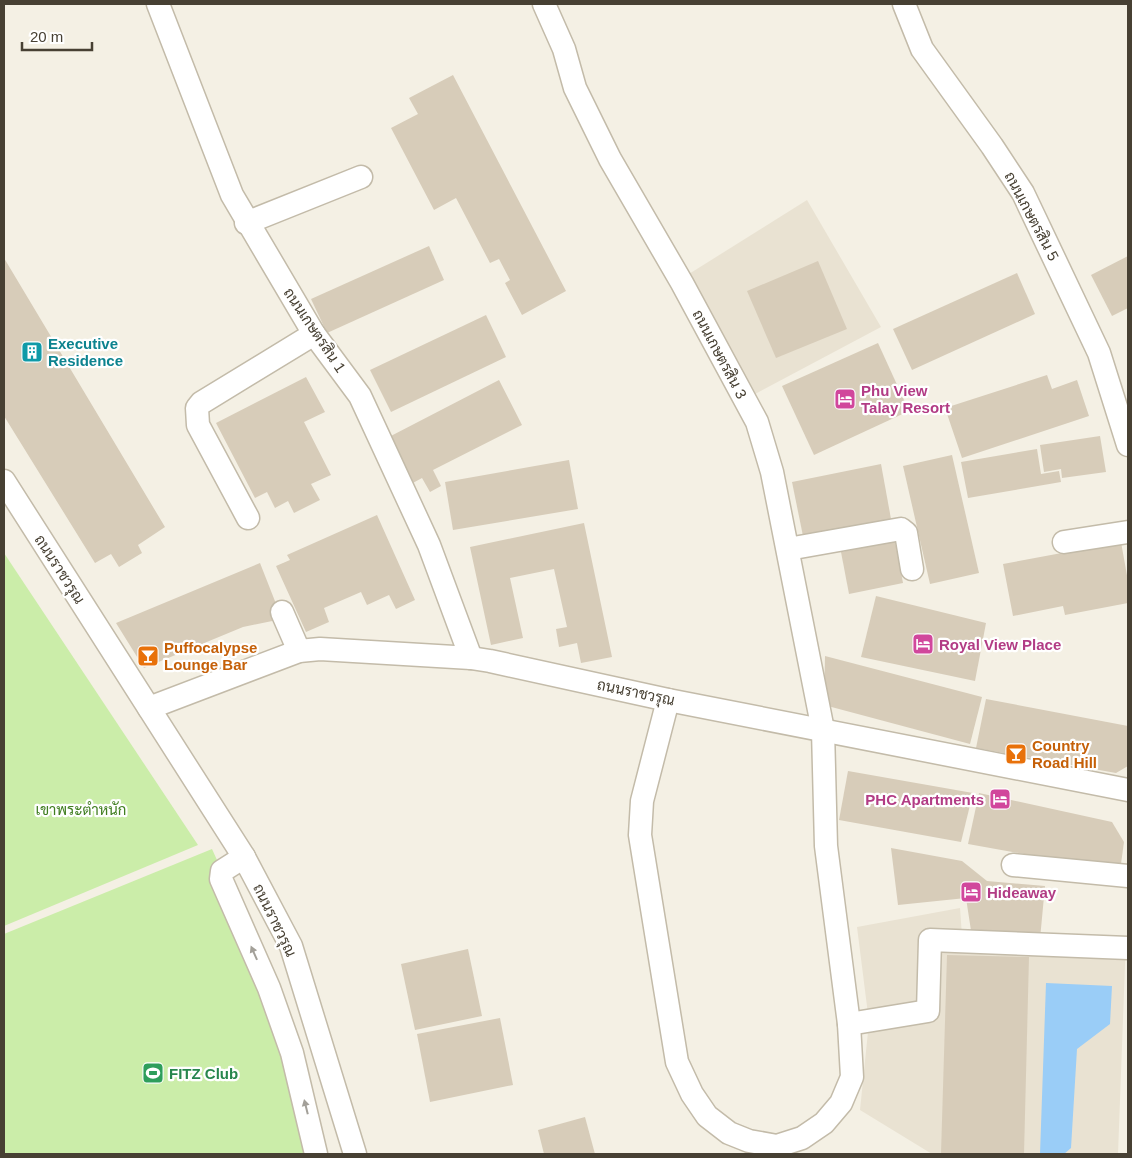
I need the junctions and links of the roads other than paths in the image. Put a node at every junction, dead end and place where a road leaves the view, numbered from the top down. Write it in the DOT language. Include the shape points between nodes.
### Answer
graph roads {
  1 [pos="158,4"];
  2 [pos="544,4"];
  3 [pos="904,4"];
  4 [pos="361,177"];
  5 [pos="246,223"];
  6 [pos="314,334"];
  7 [pos="1128,445"];
  8 [pos="4,481"];
  9 [pos="248,518"];
  10 [pos="1128,532"];
  11 [pos="1064,542"];
  12 [pos="788,549"];
  13 [pos="912,569"];
  14 [pos="282,612"];
  15 [pos="299,651"];
  16 [pos="471,658"];
  17 [pos="668,700"];
  18 [pos="149,708"];
  19 [pos="823,730"];
  20 [pos="1128,790"];
  21 [pos="244,857"];
  22 [pos="1013,865"];
  23 [pos="1128,876"];
  24 [pos="1128,948"];
  25 [pos="849,1024"];
  26 [pos="316,1154"];
  27 [pos="355,1154"];
  1 -- 5 [label="street, ถนนเกษตรสิน 1" via="232,196"];
  2 -- 12 [label="street, ถนนเกษตรสิน 3" via="564,49 575,88 610,159 757,422 772,472"];
  3 -- 7 [label="street, ถนนเกษตรสิน 5" via="922,49 1023,193 1099,353"];
  4 -- 5 [label="street"];
  5 -- 6 [label="street, ถนนเกษตรสิน 1"];
  6 -- 9 [label="street" via="196,408 198,424"];
  6 -- 16 [label="street, ถนนเกษตรสิน 1" via="360,396 429,545"];
  8 -- 18 [label="street, ถนนราชวรุณ"];
  10 -- 11 [label="street"];
  12 -- 13 [label="street" via="901,529 906,533"];
  12 -- 19 [label="street, ถนนเกษตรสิน 3"];
  14 -- 15 [label="street"];
  15 -- 16 [label="street, ถนนราชวรุณ" via="320,649"];
  15 -- 18 [label="street, ถนนราชวรุณ"];
  16 -- 17 [label="street, ถนนราชวรุณ"];
  17 -- 19 [label="street, ถนนราชวรุณ"];
  17 -- 25 [label="street, ถนนเกษตรสิน 3" via="642,801 640,835 677,1062 692,1094 707,1116 729,1133 777,1146 802,1138 824,1122 841,1103 852,1077"];
  18 -- 21 [label="street, ถนนราชวรุณ"];
  19 -- 20 [label="street, ถนนราชวรุณ"];
  19 -- 25 [label="street, ถนนเกษตรสิน 3" via="826,846"];
  26 -- 21 [label="street, one-way" via="292,1053 269,988 221,879 222,871"];
  21 -- 27 [label="street, ถนนราชวรุณ" via="291,946"];
  22 -- 23 [label="street"];
  24 -- 25 [label="street" via="930,940 928,1012"];
}
